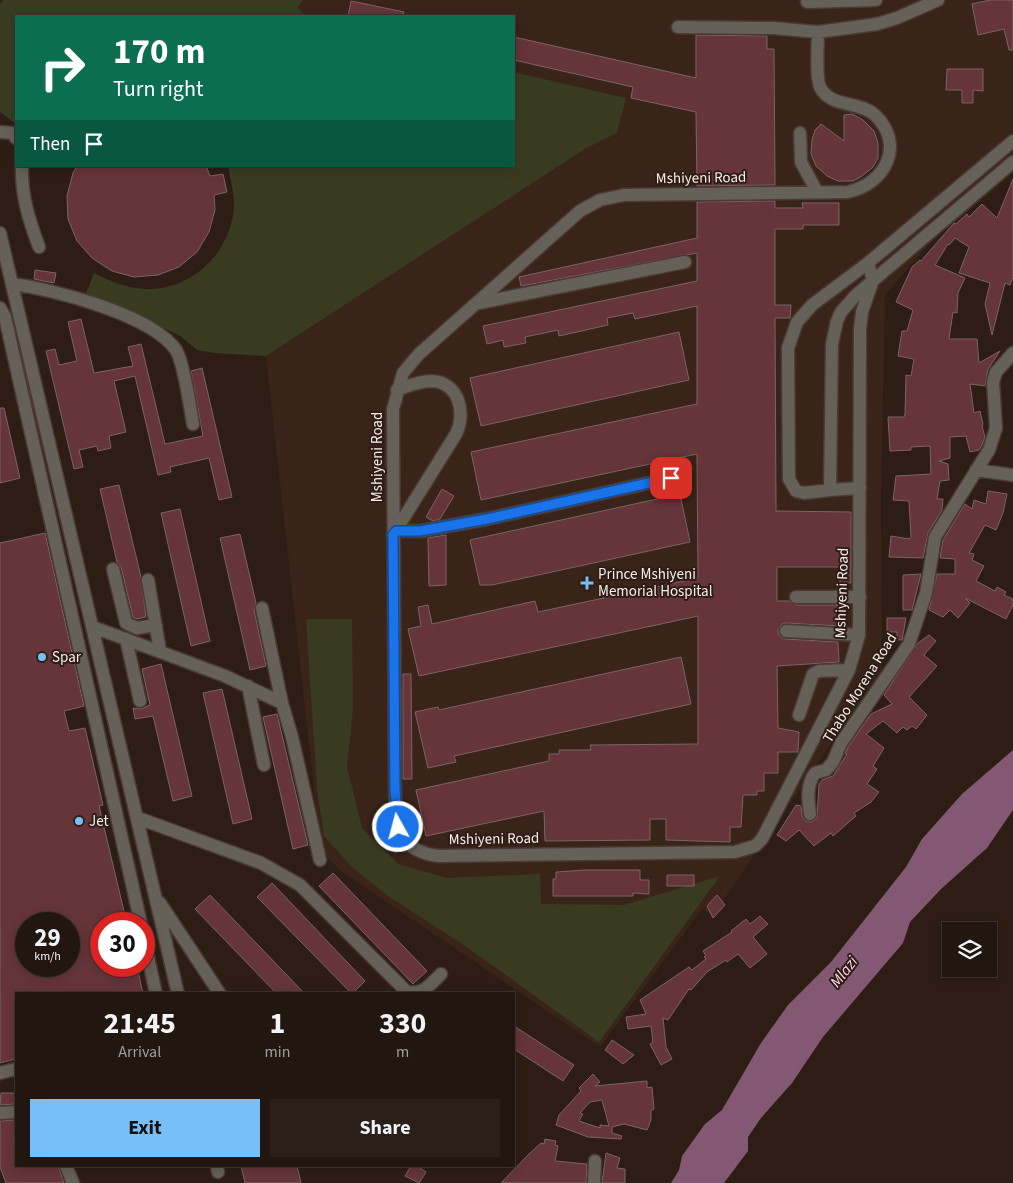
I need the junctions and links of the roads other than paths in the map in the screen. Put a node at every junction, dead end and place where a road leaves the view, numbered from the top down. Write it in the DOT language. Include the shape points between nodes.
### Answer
graph roads {
  1 [pos="876,0"];
  2 [pos="938,0"];
  3 [pos="807,2"];
  4 [pos="678,27"];
  5 [pos="818,32"];
  6 [pos="0,132"];
  7 [pos="800,132"];
  8 [pos="15,137"];
  9 [pos="1013,141"];
  10 [pos="1013,162"];
  11 [pos="22,167"];
  12 [pos="817,192"];
  13 [pos="0,233"];
  14 [pos="1,246"];
  15 [pos="39,247"];
  16 [pos="685,262"];
  17 [pos="868,263"];
  18 [pos="874,280"];
  19 [pos="12,284"];
  20 [pos="478,303"];
  21 [pos="0,308"];
  22 [pos="1013,353"];
  23 [pos="397,390"];
  24 [pos="193,424"];
  25 [pos="976,470"];
  26 [pos="1013,475"];
  27 [pos="671,478"];
  28 [pos="860,488"];
  29 [pos="830,490"];
  30 [pos="394,533"];
  31 [pos="113,569"];
  32 [pos="148,580"];
  33 [pos="796,597"];
  34 [pos="860,598"];
  35 [pos="262,608"];
  36 [pos="156,626"];
  37 [pos="93,627"];
  38 [pos="786,631"];
  39 [pos="859,635"];
  40 [pos="126,639"];
  41 [pos="160,651"];
  42 [pos="849,670"];
  43 [pos="248,686"];
  44 [pos="140,701"];
  45 [pos="282,703"];
  46 [pos="799,715"];
  47 [pos="264,764"];
  48 [pos="810,814"];
  49 [pos="138,818"];
  50 [pos="320,860"];
  51 [pos="155,894"];
  52 [pos="138,912"];
  53 [pos="441,974"];
  54 [pos="152,977"];
  55 [pos="156,992"];
  56 [pos="178,992"];
  57 [pos="219,992"];
  58 [pos="407,992"];
  59 [pos="420,992"];
  60 [pos="15,1069"];
  61 [pos="0,1073"];
  62 [pos="15,1112"];
  63 [pos="0,1113"];
  64 [pos="595,1161"];
  65 [pos="66,1167"];
  66 [pos="72,1183"];
  67 [pos="594,1183"];
  1 -- 3 [label="street"];
  2 -- 5 [label="street" via="877,24"];
  4 -- 5 [label="street"];
  5 -- 12 [label="street, Mshiyeni Road" via="821,90 840,102 864,106 875,115 884,125 890,152 882,173 866,187 848,192"];
  6 -- 8 [label="street" via="12,133"];
  7 -- 12 [label="street" via="801,162"];
  9 -- 17 [label="street"];
  10 -- 18 [label="street"];
  11 -- 15 [label="street" via="27,214"];
  12 -- 20 [label="street, Mshiyeni Road" via="624,195 600,200 580,211"];
  13 -- 14 [label="street"];
  14 -- 19 [label="street"];
  16 -- 20 [label="street"];
  17 -- 18 [label="street"];
  17 -- 29 [label="street" via="804,313 793,329 788,348 789,479 793,488 800,492"];
  18 -- 28 [label="street, Mshiyeni Road" via="862,312 860,329"];
  18 -- 29 [label="street" via="841,312 834,332"];
  19 -- 24 [label="street" via="40,287 76,297 150,327 177,351"];
  19 -- 37 [label="street"];
  20 -- 23 [label="street, Mshiyeni Road" via="419,354 403,373"];
  21 -- 52 [label="street" via="7,327"];
  22 -- 25 [label="street, Thabo Morena Road" via="996,372 993,382 994,438"];
  23 -- 30 [label="street, Mshiyeni Road" via="393,409"];
  23 -- 30 [label="street" via="420,382 439,382 460,402 462,418 456,434"];
  25 -- 26 [label="street"];
  25 -- 48 [label="street, Thabo Morena Road" via="935,537 926,593 909,644 856,721 833,762 810,780"];
  27 -- 30 [label="street" via="487,519"];
  28 -- 29 [label="street"];
  28 -- 34 [label="street, Mshiyeni Road"];
  30 -- 42 [label="street, Mshiyeni Road" via="396,819 408,845 426,854 639,854 746,849 769,830"];
  31 -- 36 [label="street" via="126,623 137,628"];
  32 -- 36 [label="street"];
  33 -- 34 [label="street"];
  34 -- 39 [label="street, Mshiyeni Road"];
  35 -- 45 [label="street"];
  36 -- 41 [label="street"];
  37 -- 40 [label="street"];
  37 -- 49 [label="street"];
  38 -- 39 [label="street"];
  39 -- 42 [label="street, Mshiyeni Road"];
  40 -- 41 [label="street"];
  40 -- 44 [label="street"];
  41 -- 43 [label="street"];
  42 -- 46 [label="street" via="813,674"];
  43 -- 45 [label="street"];
  43 -- 47 [label="street"];
  45 -- 50 [label="street"];
  49 -- 51 [label="street"];
  49 -- 58 [label="street" via="281,872 300,885"];
  51 -- 56 [label="street"];
  51 -- 57 [label="street"];
  53 -- 59 [label="street"];
  54 -- 55 [label="street"];
  60 -- 61 [label="street"];
  62 -- 63 [label="street"];
  64 -- 67 [label="street"];
  65 -- 66 [label="street"];
}
